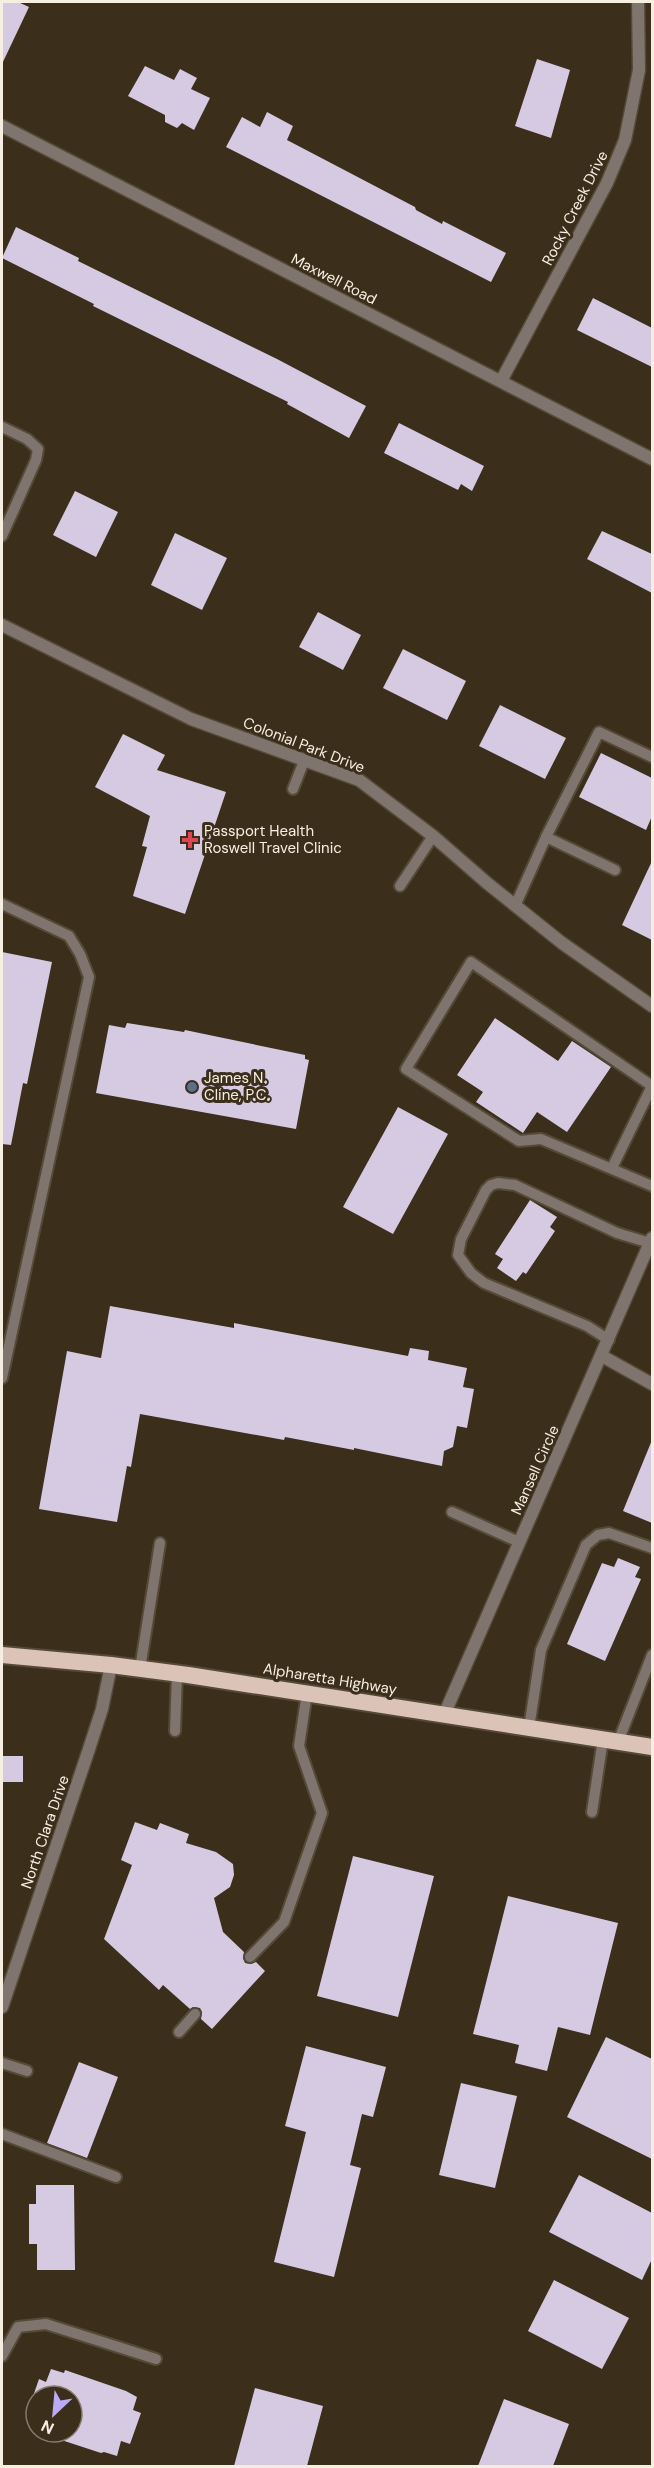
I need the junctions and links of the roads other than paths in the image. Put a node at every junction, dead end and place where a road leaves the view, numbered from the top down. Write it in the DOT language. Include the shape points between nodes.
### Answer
graph roads {
  1 [pos="638,2"];
  2 [pos="2,126"];
  3 [pos="501,381"];
  4 [pos="2,427"];
  5 [pos="652,459"];
  6 [pos="2,536"];
  7 [pos="2,625"];
  8 [pos="652,758"];
  9 [pos="304,761"];
  10 [pos="293,789"];
  11 [pos="434,836"];
  12 [pos="546,837"];
  13 [pos="615,870"];
  14 [pos="400,886"];
  15 [pos="2,904"];
  16 [pos="515,906"];
  17 [pos="652,1006"];
  18 [pos="652,1086"];
  19 [pos="612,1168"];
  20 [pos="652,1186"];
  21 [pos="651,1240"];
  22 [pos="609,1340"];
  23 [pos="602,1356"];
  24 [pos="2,1378"];
  25 [pos="652,1384"];
  26 [pos="452,1512"];
  27 [pos="519,1542"];
  28 [pos="160,1543"];
  29 [pos="652,1548"];
  30 [pos="652,1654"];
  31 [pos="2,1655"];
  32 [pos="111,1665"];
  33 [pos="140,1669"];
  34 [pos="177,1674"];
  35 [pos="307,1694"];
  36 [pos="444,1715"];
  37 [pos="529,1728"];
  38 [pos="175,1731"];
  39 [pos="610,1741"];
  40 [pos="652,1747"];
  41 [pos="592,1812"];
  42 [pos="250,1957"];
  43 [pos="2,2007"];
  44 [pos="195,2014"];
  45 [pos="179,2032"];
  46 [pos="2,2063"];
  47 [pos="27,2071"];
  48 [pos="2,2134"];
  49 [pos="116,2178"];
  50 [pos="2,2356"];
  51 [pos="156,2359"];
  1 -- 3 [label="street, Rocky Creek Drive" via="639,70 625,140 607,183"];
  2 -- 3 [label="street, Maxwell Road"];
  3 -- 5 [label="street, Maxwell Road"];
  4 -- 6 [label="lane" via="38,449"];
  7 -- 9 [label="street, Colonial Park Drive" via="191,719"];
  8 -- 12 [label="lane" via="599,732"];
  9 -- 10 [label="lane"];
  9 -- 11 [label="street, Colonial Park Drive" via="359,780"];
  11 -- 14 [label="lane"];
  11 -- 16 [label="street, Colonial Park Drive"];
  12 -- 13 [label="lane"];
  12 -- 16 [label="lane"];
  15 -- 24 [label="lane" via="69,936 89,977"];
  16 -- 17 [label="street, Colonial Park Drive"];
  18 -- 19 [label="lane"];
  18 -- 19 [label="lane" via="471,962 406,1069 519,1141 541,1139"];
  19 -- 20 [label="lane"];
  21 -- 22 [label="street, Mansell Circle"];
  21 -- 22 [label="lane" via="617,1233 540,1195 506,1183 491,1185 486,1190 461,1239 458,1255 484,1283 587,1326"];
  22 -- 23 [label="street, Mansell Circle"];
  23 -- 25 [label="street"];
  23 -- 27 [label="street, Mansell Circle"];
  26 -- 27 [label="lane"];
  27 -- 36 [label="street, Mansell Circle"];
  28 -- 33 [label="lane"];
  29 -- 37 [label="lane" via="609,1533 586,1545 541,1650"];
  30 -- 39 [label="lane"];
  31 -- 32 [label="highway, Alpharetta Highway"];
  32 -- 33 [label="highway, Alpharetta Highway"];
  32 -- 43 [label="street, North Clara Drive" via="102,1709"];
  33 -- 34 [label="highway, Alpharetta Highway"];
  34 -- 35 [label="highway, Alpharetta Highway"];
  34 -- 38 [label="lane"];
  35 -- 36 [label="highway, Alpharetta Highway"];
  35 -- 42 [label="lane" via="299,1746 322,1813 284,1922"];
  36 -- 37 [label="highway, Alpharetta Highway"];
  37 -- 39 [label="highway, Alpharetta Highway"];
  39 -- 40 [label="highway, Alpharetta Highway"];
  39 -- 41 [label="lane"];
  44 -- 45 [label="lane"];
  46 -- 47 [label="lane"];
  48 -- 49 [label="lane"];
  50 -- 51 [label="lane" via="18,2327 46,2324"];
}
